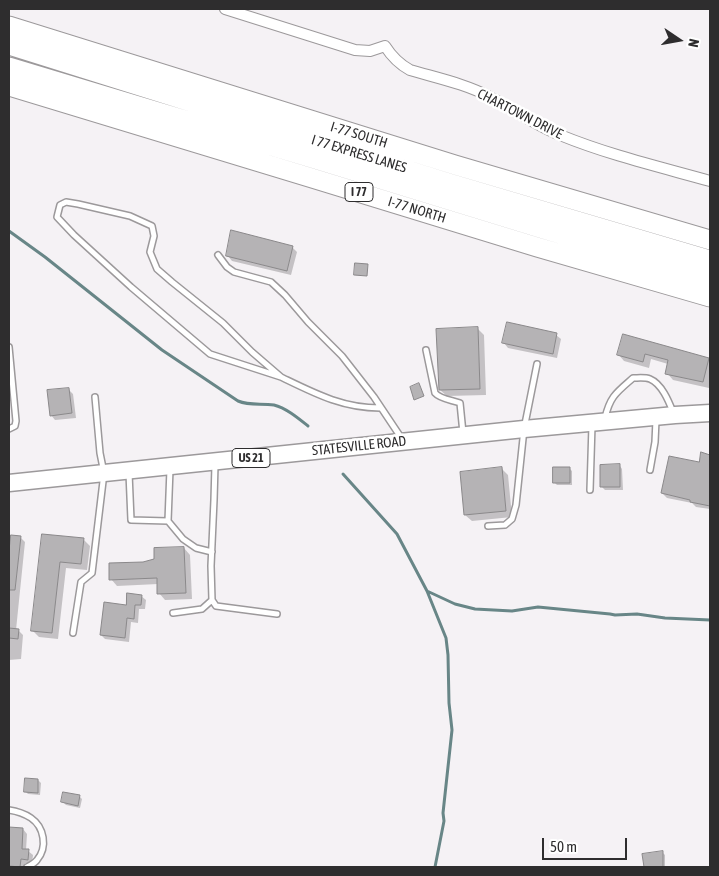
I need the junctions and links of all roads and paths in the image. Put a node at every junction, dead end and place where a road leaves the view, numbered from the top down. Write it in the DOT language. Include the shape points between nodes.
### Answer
graph roads {
  1 [pos="225,9"];
  2 [pos="9,26"];
  3 [pos="9,45"];
  4 [pos="9,67"];
  5 [pos="9,86"];
  6 [pos="264,125"];
  7 [pos="410,151"];
  8 [pos="710,181"];
  9 [pos="710,240"];
  10 [pos="218,255"];
  11 [pos="710,260"];
  12 [pos="710,278"];
  13 [pos="710,297"];
  14 [pos="9,347"];
  15 [pos="426,350"];
  16 [pos="536,364"];
  17 [pos="281,376"];
  18 [pos="95,397"];
  19 [pos="380,408"];
  20 [pos="710,413"];
  21 [pos="674,415"];
  22 [pos="656,417"];
  23 [pos="599,422"];
  24 [pos="9,429"];
  25 [pos="524,429"];
  26 [pos="463,436"];
  27 [pos="403,442"];
  28 [pos="215,462"];
  29 [pos="170,466"];
  30 [pos="650,470"];
  31 [pos="129,471"];
  32 [pos="104,473"];
  33 [pos="9,483"];
  34 [pos="590,490"];
  35 [pos="168,520"];
  36 [pos="488,526"];
  37 [pos="212,552"];
  38 [pos="212,600"];
  39 [pos="174,613"];
  40 [pos="277,614"];
  41 [pos="73,633"];
  42 [pos="9,810"];
  43 [pos="27,867"];
  1 -- 8 [label="street, CHARTOWN DRIVE" via="356,50 370,51 386,46 396,61 404,66 479,91 559,135"];
  2 -- 7 [label="highway, I-77 SOUTH"];
  3 -- 6 [label="highway, I 77 EXPRESS LANES"];
  4 -- 12 [label="highway, I 77 EXPRESS LANES / I 77"];
  5 -- 13 [label="highway, I-77 NORTH / I 77"];
  6 -- 7 [label="highway"];
  6 -- 11 [label="highway, I 77 EXPRESS LANES"];
  7 -- 9 [label="highway, I-77 SOUTH"];
  10 -- 19 [label="lane" via="234,272 271,282 286,295 342,356"];
  14 -- 24 [label="lane" via="16,421 15,426"];
  15 -- 26 [label="lane" via="435,393 438,397 460,403"];
  16 -- 25 [label="lane"];
  17 -- 17 [label="lane" via="157,268 150,252 154,236 152,226 130,216 78,204 66,202 60,205 57,217 74,235 210,354"];
  17 -- 19 [label="lane" via="342,404"];
  18 -- 32 [label="lane"];
  19 -- 27 [label="lane"];
  20 -- 21 [label="main road, STATESVILLE ROAD / US 21"];
  21 -- 22 [label="main road, STATESVILLE ROAD / US 21"];
  21 -- 23 [label="lane" via="660,387 649,379 633,378 612,396"];
  22 -- 23 [label="main road, STATESVILLE ROAD / US 21"];
  22 -- 30 [label="lane"];
  23 -- 25 [label="main road, STATESVILLE ROAD / US 21"];
  23 -- 34 [label="lane"];
  25 -- 26 [label="main road, STATESVILLE ROAD / US 21"];
  25 -- 36 [label="lane" via="512,519 505,525"];
  26 -- 27 [label="main road, STATESVILLE ROAD / US 21"];
  27 -- 28 [label="main road, STATESVILLE ROAD / US 21"];
  28 -- 29 [label="main road, STATESVILLE ROAD / US 21"];
  28 -- 37 [label="lane"];
  29 -- 31 [label="main road, STATESVILLE ROAD / US 21"];
  29 -- 35 [label="lane"];
  31 -- 32 [label="main road, STATESVILLE ROAD / US 21"];
  31 -- 35 [label="lane" via="131,520"];
  32 -- 33 [label="main road, STATESVILLE ROAD / US 21"];
  32 -- 41 [label="lane" via="92,573 82,582"];
  35 -- 37 [label="lane" via="183,539 196,548"];
  37 -- 38 [label="lane"];
  38 -- 39 [label="lane" via="202,609"];
  38 -- 40 [label="lane" via="216,606"];
  42 -- 43 [label="lane" via="32,818 42,834 43,846 37,861"];
}
